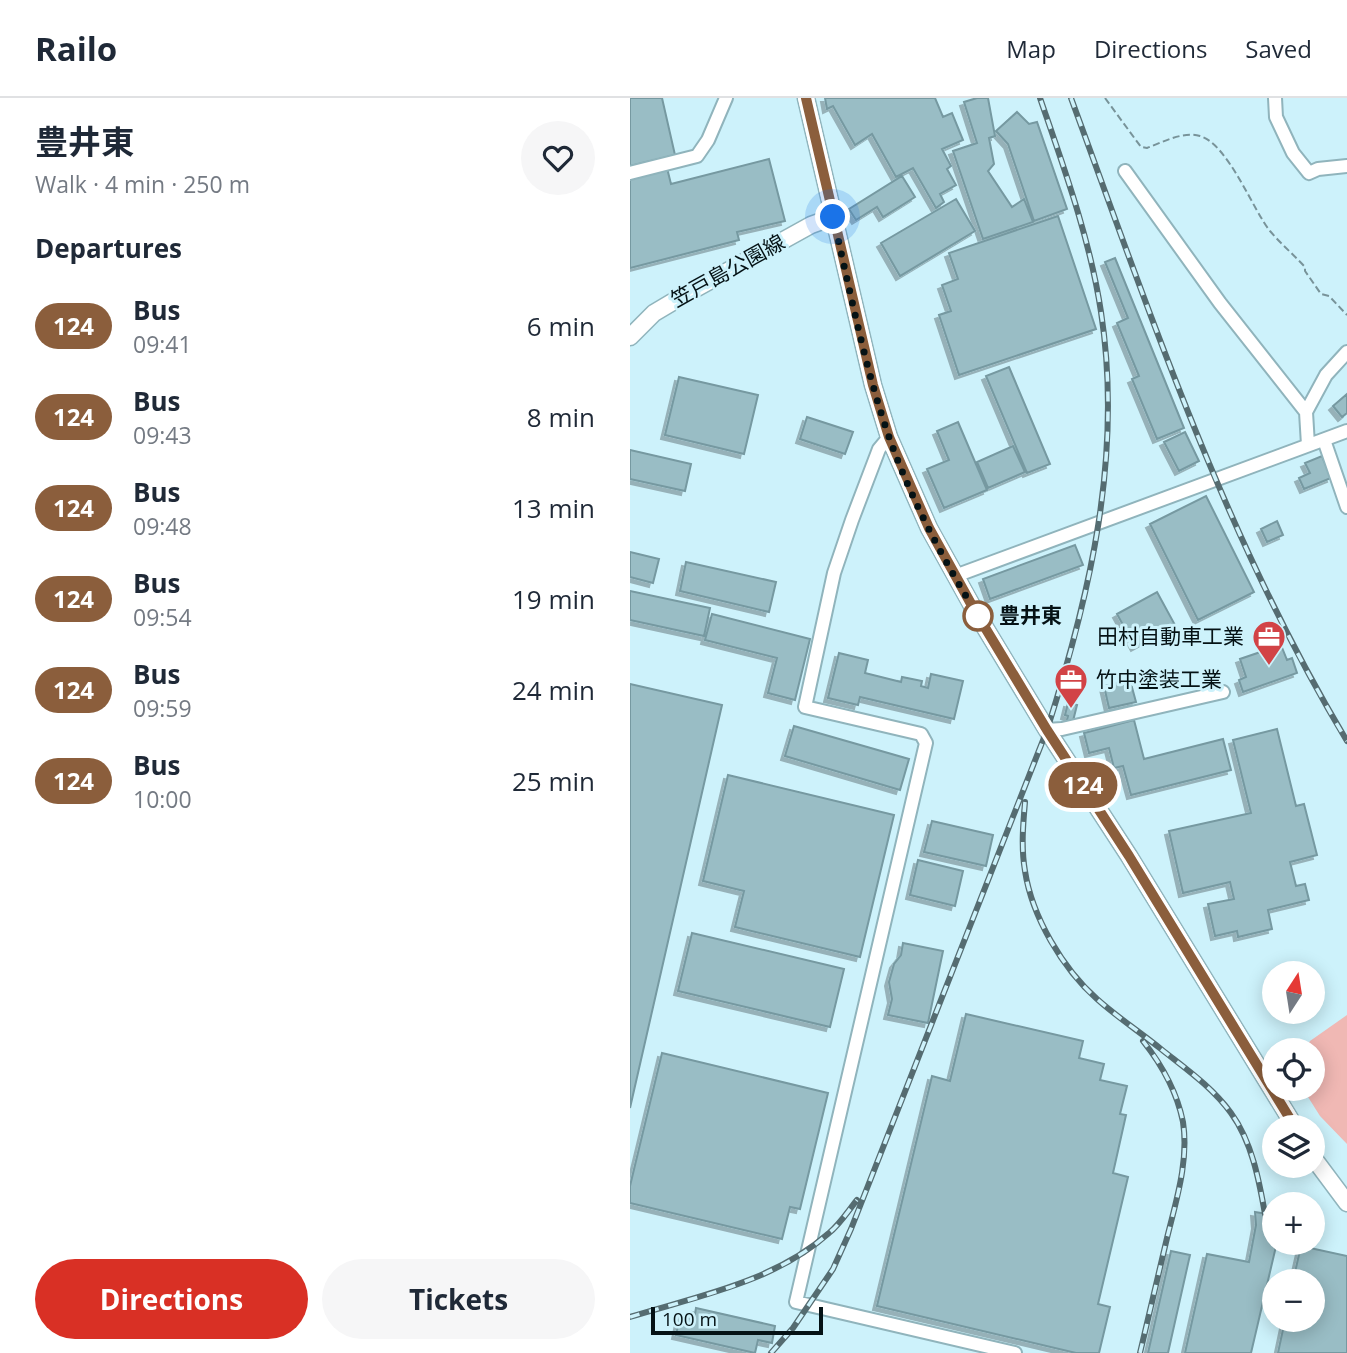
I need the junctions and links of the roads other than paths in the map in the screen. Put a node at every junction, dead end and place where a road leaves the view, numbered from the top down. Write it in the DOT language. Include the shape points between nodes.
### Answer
graph roads {
  1 [pos="726,98"];
  2 [pos="806,98"];
  3 [pos="1275,98"];
  4 [pos="1347,166"];
  5 [pos="1125,172"];
  6 [pos="630,173"];
  7 [pos="833,217"];
  8 [pos="633,330"];
  9 [pos="1347,352"];
  10 [pos="1306,412"];
  11 [pos="1347,431"];
  12 [pos="889,437"];
  13 [pos="1324,440"];
  14 [pos="1308,445"];
  15 [pos="1347,507"];
  16 [pos="955,576"];
  17 [pos="1223,692"];
  18 [pos="1047,730"];
  19 [pos="1288,1115"];
  20 [pos="1325,1173"];
  21 [pos="1347,1203"];
  22 [pos="1014,1353"];
  1 -- 6 [label="street" via="697,156"];
  2 -- 7 [label="main road"];
  3 -- 4 [label="street" via="1276,117 1293,153 1309,173"];
  5 -- 10 [label="street"];
  7 -- 8 [label="main road, 笠戸島公園線" via="686,294"];
  7 -- 12 [label="main road"];
  9 -- 10 [label="street" via="1326,375"];
  10 -- 14 [label="street"];
  11 -- 13 [label="street"];
  12 -- 16 [label="main road"];
  12 -- 22 [label="street" via="879,449 834,573 805,707 921,734 926,743 796,1302"];
  13 -- 14 [label="street"];
  13 -- 15 [label="street"];
  14 -- 16 [label="street"];
  16 -- 18 [label="main road"];
  17 -- 18 [label="street"];
  18 -- 19 [label="main road"];
  20 -- 21 [label="main road"];
}
